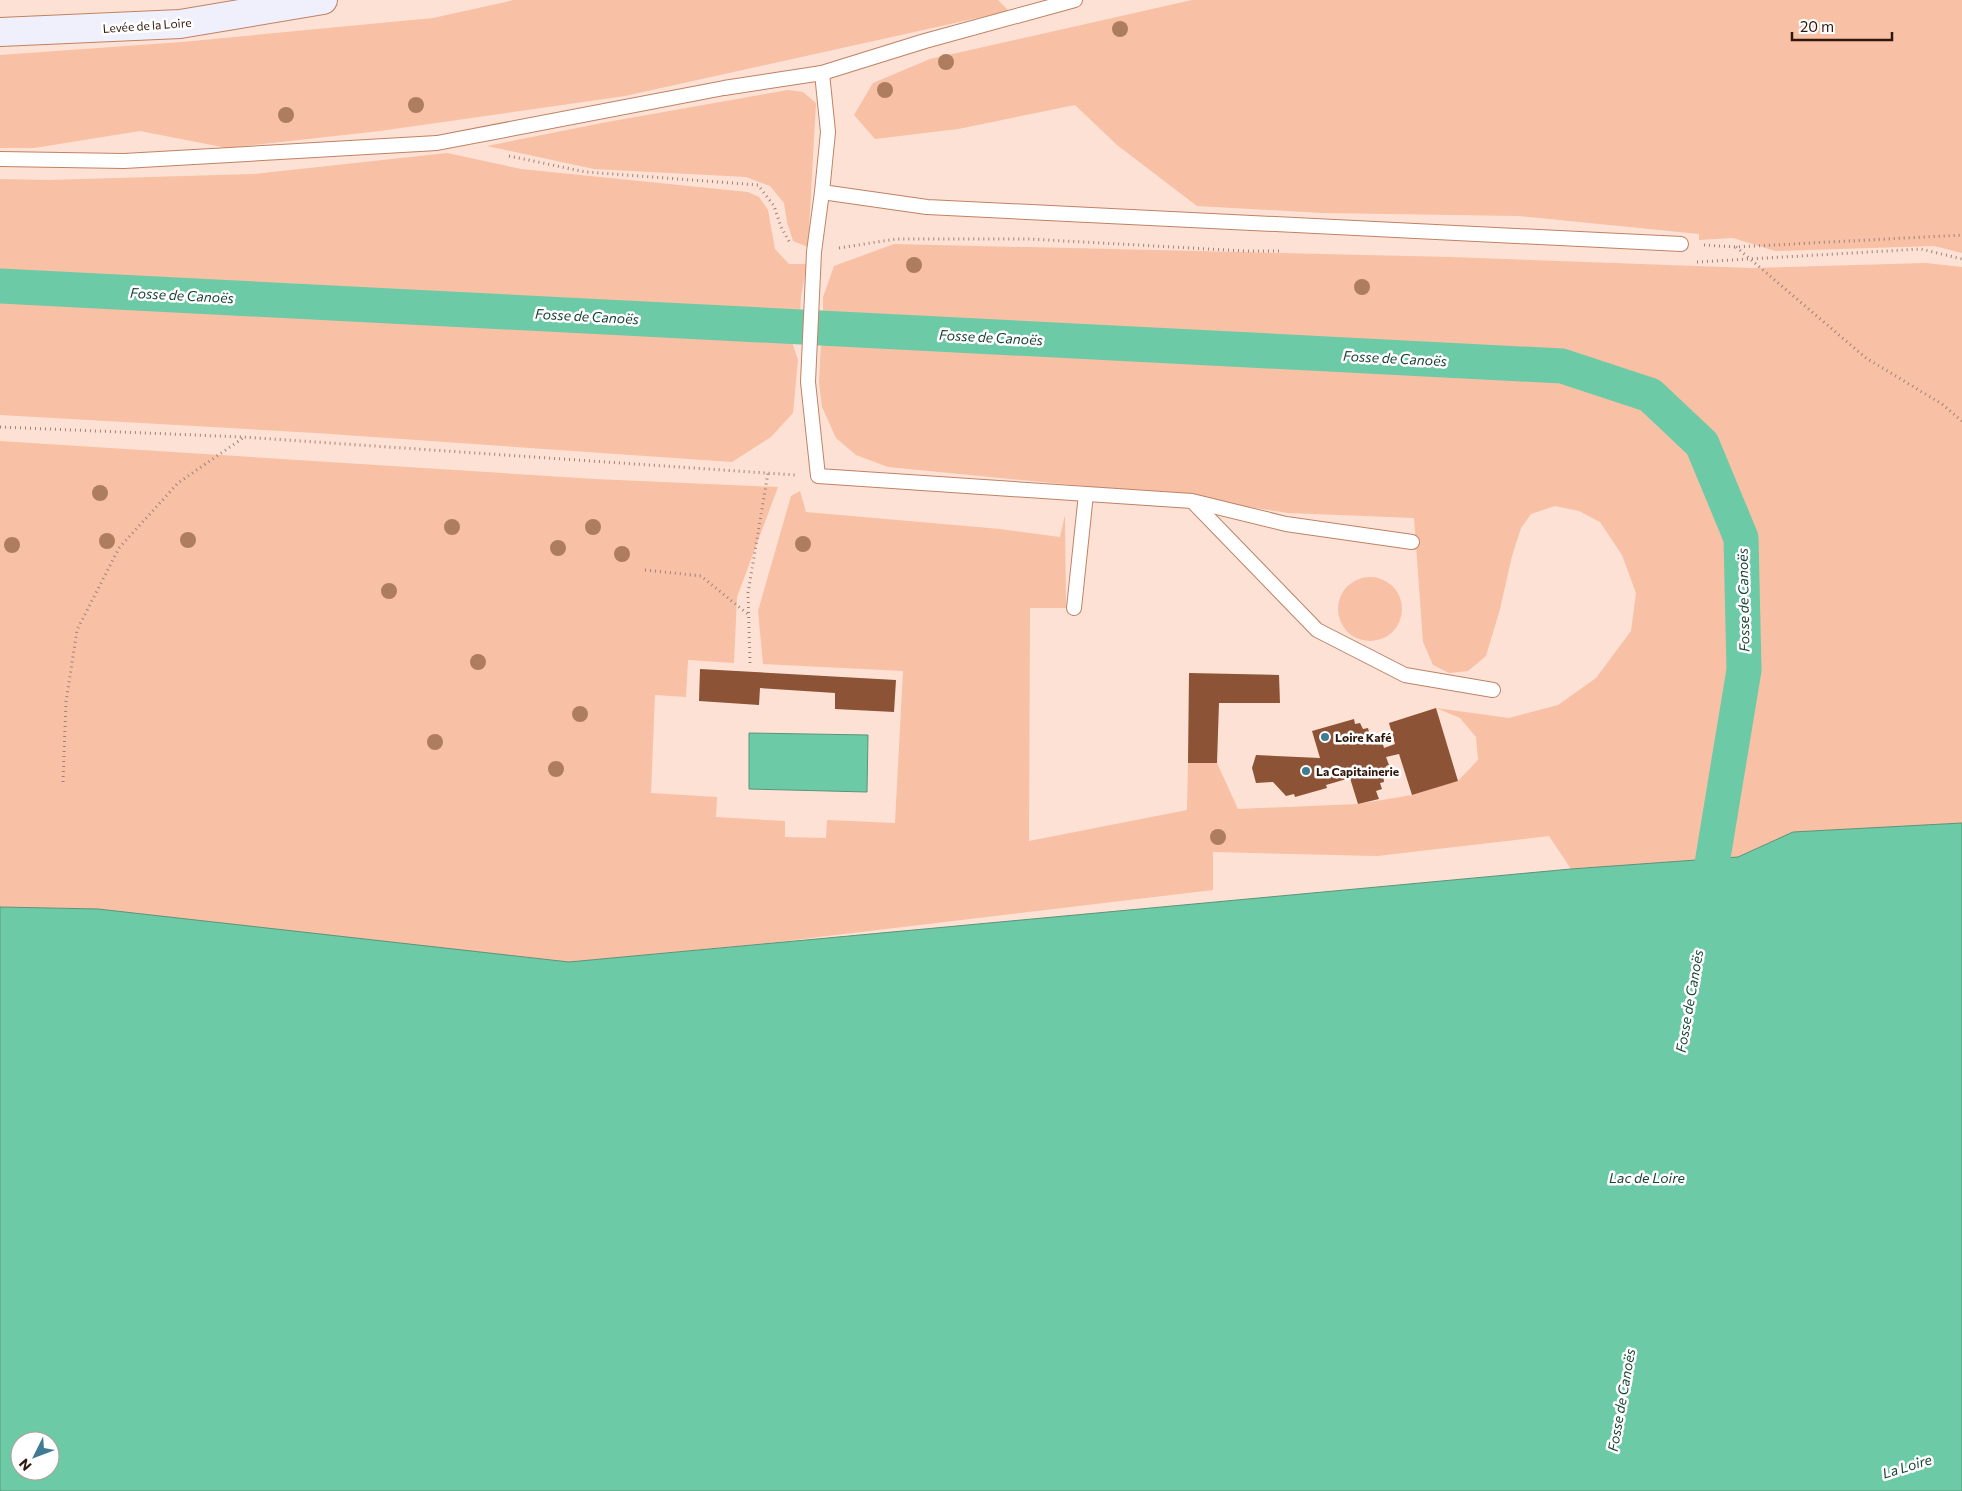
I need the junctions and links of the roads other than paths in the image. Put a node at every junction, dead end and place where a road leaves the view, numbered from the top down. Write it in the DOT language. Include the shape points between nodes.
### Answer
graph roads {
  1 [pos="323,0"];
  2 [pos="1075,0"];
  3 [pos="0,32"];
  4 [pos="822,73"];
  5 [pos="0,159"];
  6 [pos="822,192"];
  7 [pos="1680,244"];
  8 [pos="1086,494"];
  9 [pos="1192,502"];
  10 [pos="1412,542"];
  11 [pos="1074,608"];
  12 [pos="1494,690"];
  1 -- 3 [label="main road, Levée de la Loire" via="180,24"];
  2 -- 4 [label="lane"];
  4 -- 5 [label="lane" via="724,88 437,143 124,161"];
  4 -- 6 [label="lane" via="828,132"];
  6 -- 7 [label="lane" via="927,207"];
  6 -- 8 [label="lane" via="814,252 808,382 818,476"];
  8 -- 9 [label="lane"];
  8 -- 11 [label="lane"];
  9 -- 10 [label="lane" via="1286,524"];
  9 -- 12 [label="lane" via="1317,630 1405,674"];
}
